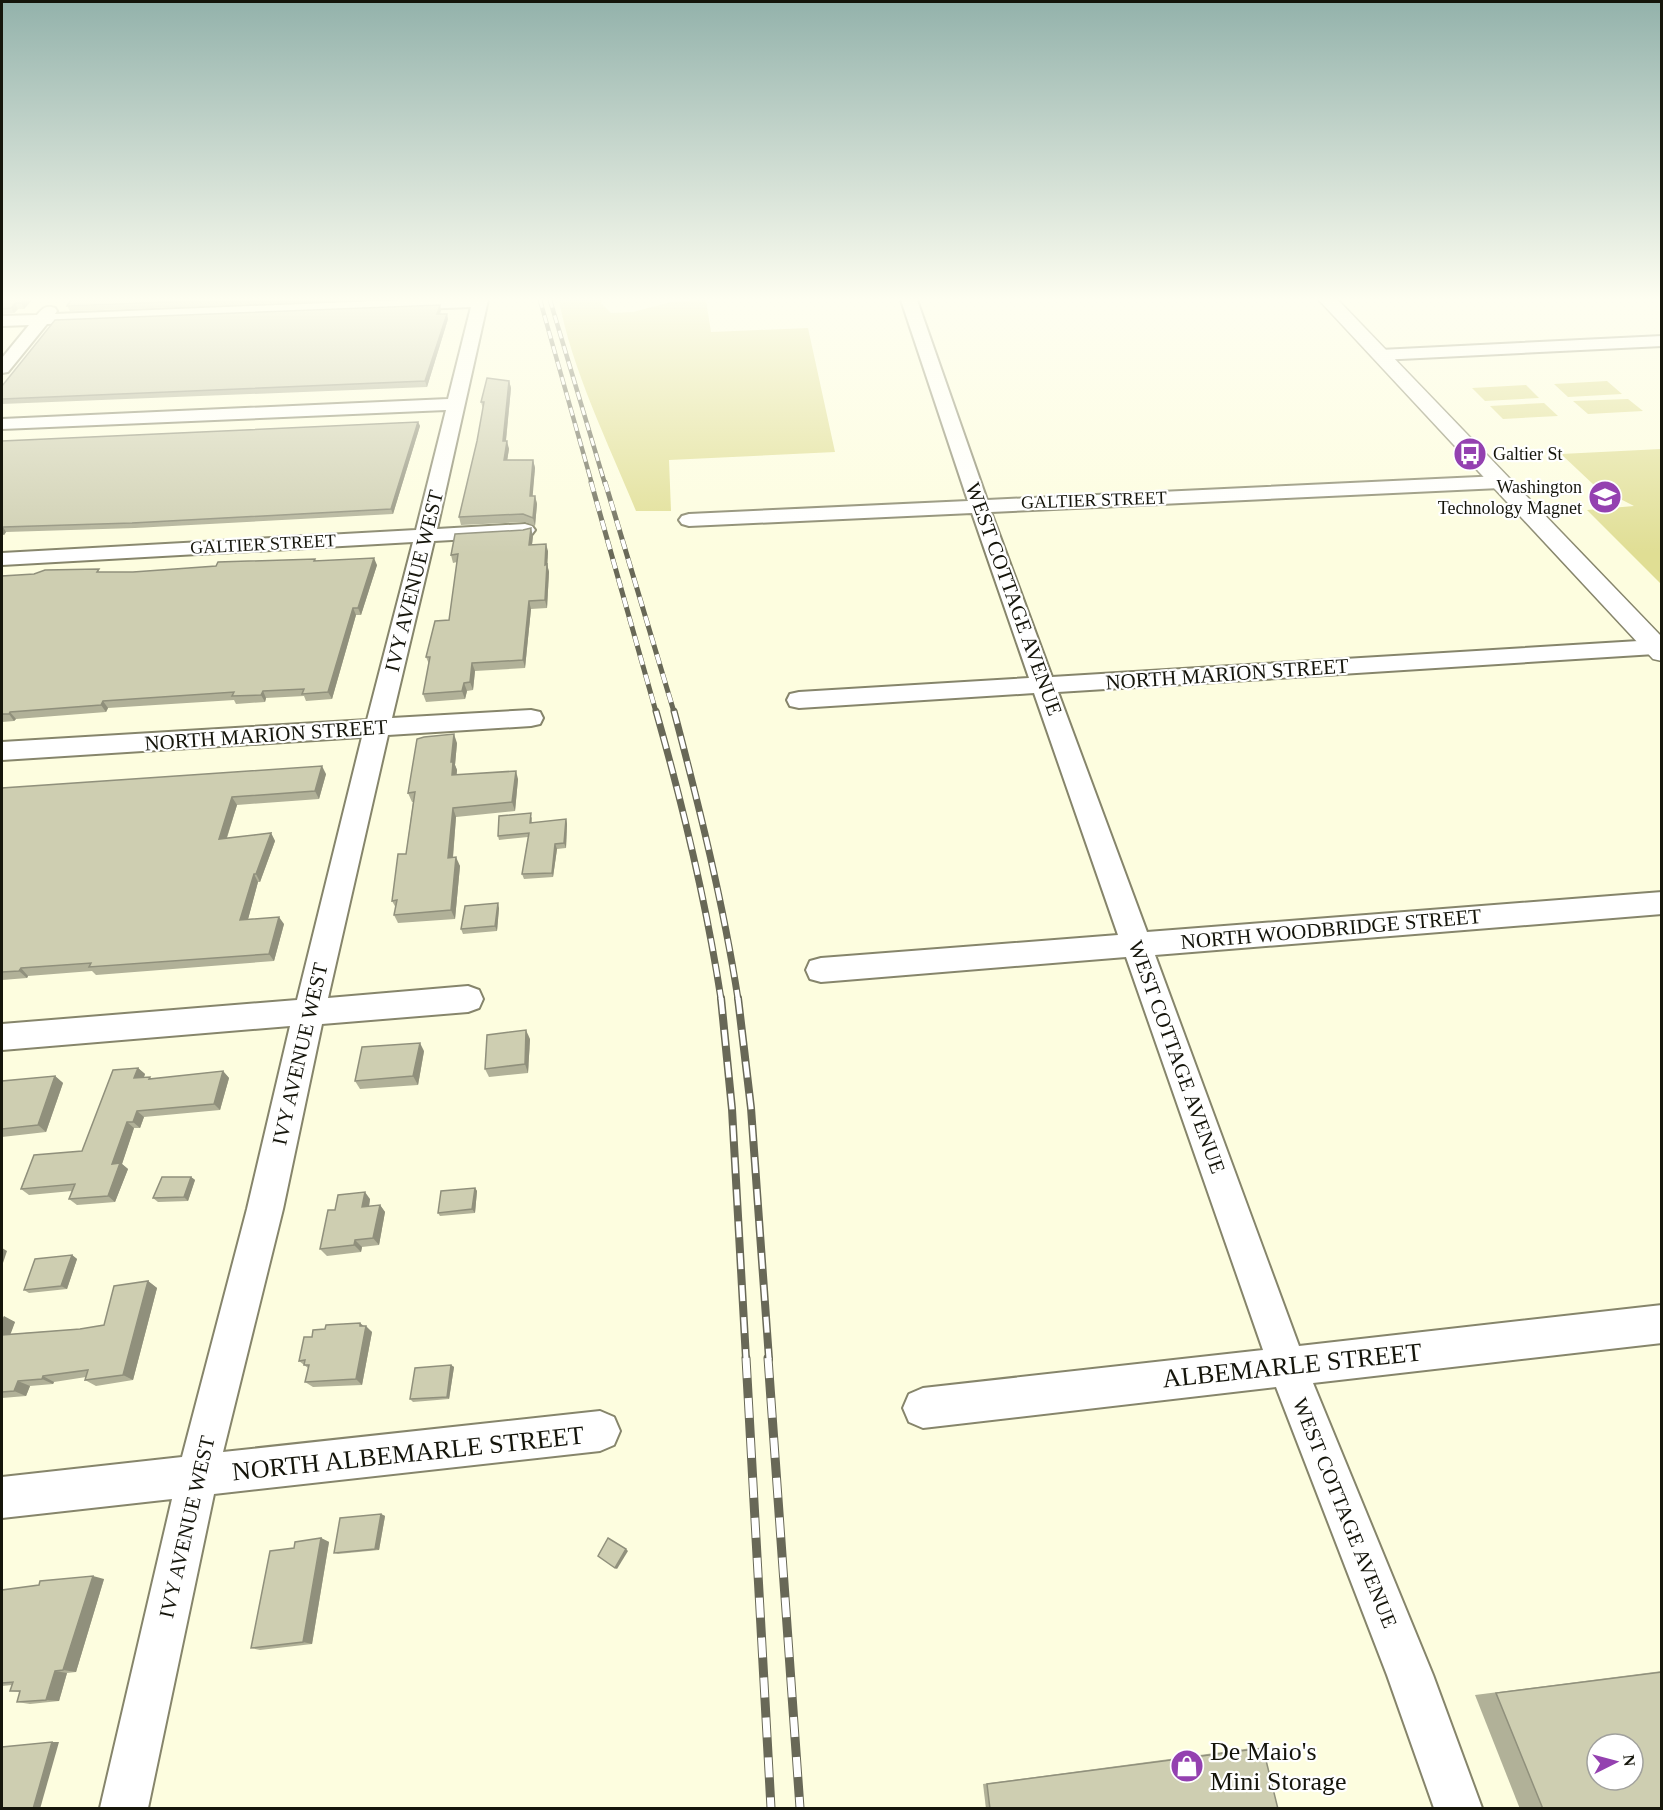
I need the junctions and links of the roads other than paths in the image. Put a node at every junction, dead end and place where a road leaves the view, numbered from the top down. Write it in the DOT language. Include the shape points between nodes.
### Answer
graph roads {
  1 [pos="461,384"];
  2 [pos="938,384"];
  3 [pos="1408,384"];
  4 [pos="457,404"];
  5 [pos="2,424"];
  6 [pos="1500,482"];
  7 [pos="980,505"];
  8 [pos="688,520"];
  9 [pos="525,530"];
  10 [pos="425,535"];
  11 [pos="2,559"];
  12 [pos="1658,650"];
  13 [pos="1044,685"];
  14 [pos="799,700"];
  15 [pos="531,718"];
  16 [pos="377,728"];
  17 [pos="2,752"];
  18 [pos="1662,903"];
  19 [pos="1137,945"];
  20 [pos="821,970"];
  21 [pos="468,999"];
  22 [pos="309,1012"];
  23 [pos="2,1037"];
  24 [pos="1662,1324"];
  25 [pos="1287,1365"];
  26 [pos="923,1408"];
  27 [pos="600,1431"];
  28 [pos="197,1477"];
  29 [pos="2,1497"];
  30 [pos="124,1809"];
  31 [pos="1458,1809"];
  1 -- 4 [label="street, IVY AVENUE WEST"];
  2 -- 7 [label="street, WEST COTTAGE AVENUE"];
  3 -- 6 [label="street"];
  4 -- 5 [label="street"];
  4 -- 10 [label="street, IVY AVENUE WEST"];
  6 -- 7 [label="street, GALTIER STREET"];
  6 -- 12 [label="street"];
  7 -- 8 [label="street, GALTIER STREET"];
  7 -- 13 [label="street, WEST COTTAGE AVENUE"];
  9 -- 10 [label="street, GALTIER STREET"];
  10 -- 11 [label="street, GALTIER STREET"];
  10 -- 16 [label="street, IVY AVENUE WEST"];
  12 -- 13 [label="street, NORTH MARION STREET"];
  13 -- 14 [label="street, NORTH MARION STREET"];
  13 -- 19 [label="street, WEST COTTAGE AVENUE"];
  15 -- 16 [label="street, NORTH MARION STREET"];
  16 -- 17 [label="street, NORTH MARION STREET"];
  16 -- 22 [label="street, IVY AVENUE WEST"];
  18 -- 19 [label="street, NORTH WOODBRIDGE STREET"];
  19 -- 20 [label="street, NORTH WOODBRIDGE STREET"];
  19 -- 25 [label="street, WEST COTTAGE AVENUE"];
  21 -- 22 [label="street"];
  22 -- 23 [label="street"];
  22 -- 28 [label="street, IVY AVENUE WEST" via="265,1209"];
  24 -- 25 [label="street, ALBEMARLE STREET"];
  25 -- 26 [label="street, ALBEMARLE STREET"];
  25 -- 31 [label="street, WEST COTTAGE AVENUE" via="1410,1675"];
  27 -- 28 [label="street, NORTH ALBEMARLE STREET"];
  28 -- 29 [label="street, NORTH ALBEMARLE STREET"];
  28 -- 30 [label="street, IVY AVENUE WEST"];
}
